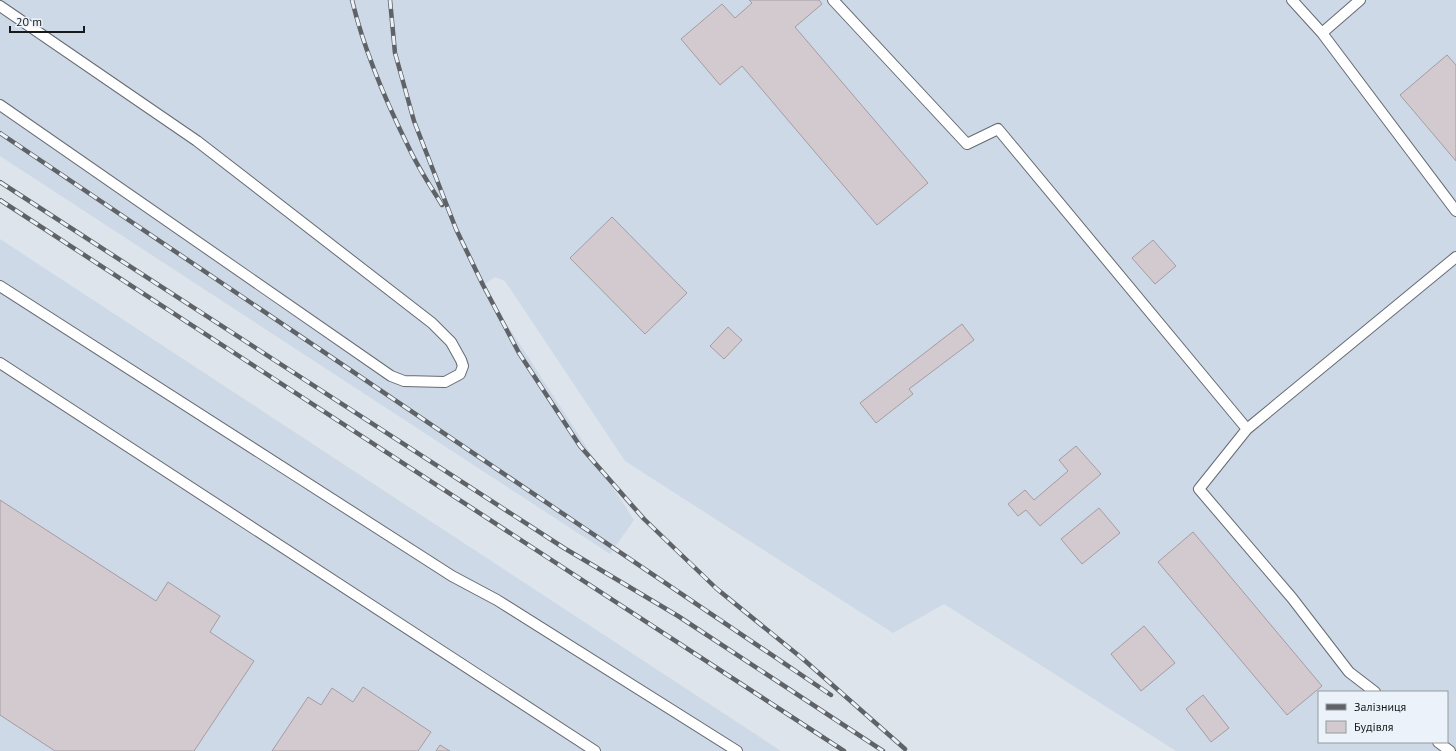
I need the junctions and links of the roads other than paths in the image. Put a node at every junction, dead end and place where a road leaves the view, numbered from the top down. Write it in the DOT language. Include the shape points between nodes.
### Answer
graph roads {
  1 [pos="833,0"];
  2 [pos="1292,0"];
  3 [pos="1360,0"];
  4 [pos="0,6"];
  5 [pos="1322,33"];
  6 [pos="0,105"];
  7 [pos="1456,211"];
  8 [pos="1456,257"];
  9 [pos="0,286"];
  10 [pos="0,362"];
  11 [pos="1247,429"];
  12 [pos="1374,691"];
  13 [pos="1439,743"];
  14 [pos="595,751"];
  15 [pos="737,751"];
  16 [pos="1450,751"];
  1 -- 11 [label="lane" via="967,144 998,129"];
  2 -- 5 [label="lane"];
  3 -- 5 [label="lane"];
  4 -- 6 [label="lane" via="198,141 432,323 451,342 461,360 463,366 460,374 445,382 404,381 392,376"];
  5 -- 7 [label="lane"];
  8 -- 11 [label="lane"];
  9 -- 15 [label="lane" via="452,576 497,600"];
  10 -- 14 [label="lane"];
  11 -- 12 [label="lane" via="1199,489 1292,598 1349,672"];
  13 -- 16 [label="lane"];
}
